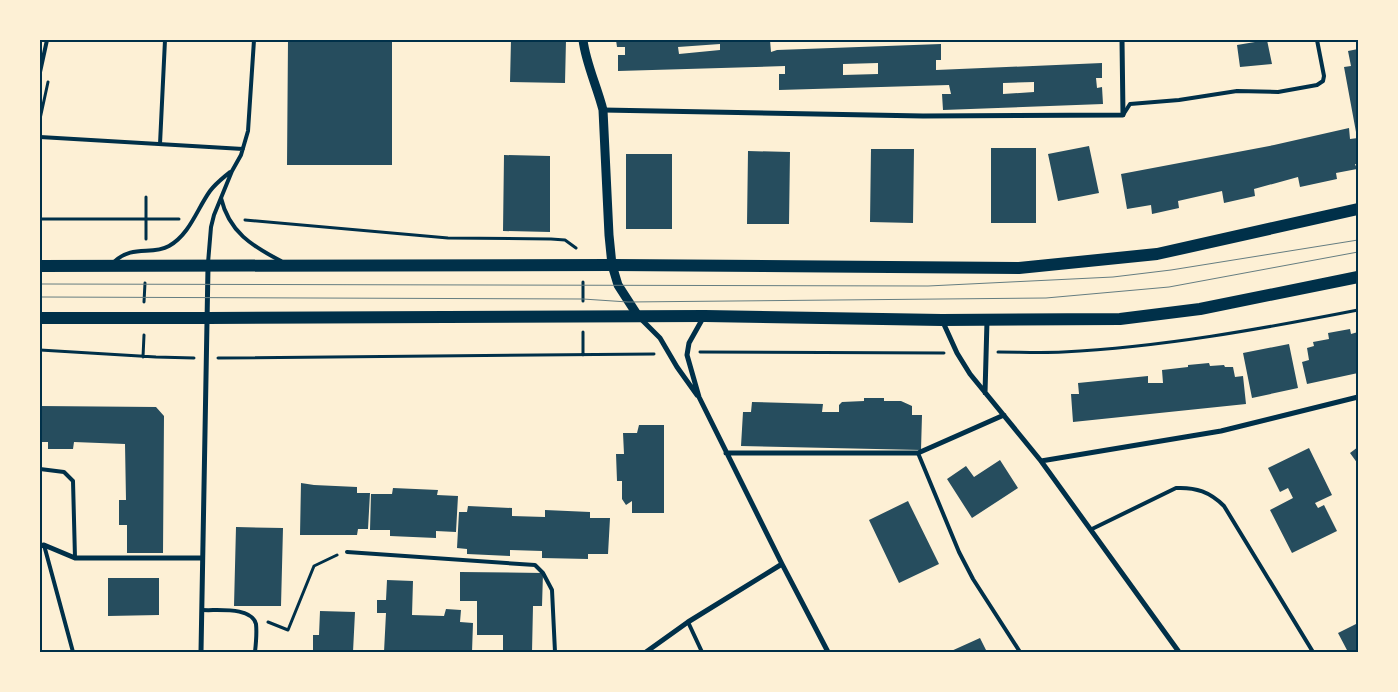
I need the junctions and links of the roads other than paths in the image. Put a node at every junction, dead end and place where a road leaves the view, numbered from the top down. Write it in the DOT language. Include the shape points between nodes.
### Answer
graph roads {
  1 [pos="47,40"];
  2 [pos="165,40"];
  3 [pos="254,40"];
  4 [pos="584,40"];
  5 [pos="1122,40"];
  6 [pos="1317,40"];
  7 [pos="40,72"];
  8 [pos="603,110"];
  9 [pos="1123,115"];
  10 [pos="40,137"];
  11 [pos="160,144"];
  12 [pos="243,149"];
  13 [pos="232,171"];
  14 [pos="221,197"];
  15 [pos="1358,209"];
  16 [pos="612,265"];
  17 [pos="40,266"];
  18 [pos="110,266"];
  19 [pos="208,266"];
  20 [pos="289,266"];
  21 [pos="1358,277"];
  22 [pos="638,316"];
  23 [pos="705,316"];
  24 [pos="40,318"];
  25 [pos="207,318"];
  26 [pos="942,320"];
  27 [pos="986,320"];
  28 [pos="985,393"];
  29 [pos="699,397"];
  30 [pos="1358,397"];
  31 [pos="1004,415"];
  32 [pos="726,453"];
  33 [pos="918,453"];
  34 [pos="1040,461"];
  35 [pos="40,469"];
  36 [pos="1092,529"];
  37 [pos="42,545"];
  38 [pos="347,552"];
  39 [pos="75,558"];
  40 [pos="202,558"];
  41 [pos="782,564"];
  42 [pos="202,610"];
  43 [pos="688,622"];
  44 [pos="72,652"];
  45 [pos="201,652"];
  46 [pos="255,652"];
  47 [pos="555,652"];
  48 [pos="646,652"];
  49 [pos="702,652"];
  50 [pos="828,652"];
  51 [pos="1020,652"];
  52 [pos="1179,652"];
  53 [pos="1313,652"];
  1 -- 7 [label="lane"];
  2 -- 11 [label="lane"];
  3 -- 12 [label="lane" via="248,131"];
  4 -- 8 [label="street" via="585,54"];
  5 -- 9 [label="street"];
  6 -- 9 [label="lane" via="1324,76 1317,85 1278,92 1237,91 1130,104"];
  8 -- 9 [label="street" via="923,116"];
  8 -- 16 [label="street"];
  10 -- 11 [label="lane"];
  11 -- 12 [label="lane"];
  12 -- 13 [label="lane"];
  13 -- 14 [label="lane"];
  13 -- 18 [label="lane" via="211,190 188,229 170,246 128,253"];
  14 -- 19 [label="lane" via="211,227"];
  14 -- 20 [label="lane" via="228,218 240,234"];
  15 -- 16 [label="main road" via="1157,254 1019,268"];
  16 -- 20 [label="main road"];
  16 -- 22 [label="street" via="618,285"];
  17 -- 18 [label="main road"];
  18 -- 19 [label="main road"];
  19 -- 20 [label="main road"];
  19 -- 25 [label="street"];
  21 -- 27 [label="main road" via="1200,309 1120,319"];
  22 -- 23 [label="main road"];
  22 -- 25 [label="main road"];
  22 -- 29 [label="street" via="660,338"];
  23 -- 26 [label="main road"];
  23 -- 29 [label="street" via="689,343 688,352"];
  24 -- 25 [label="main road"];
  25 -- 40 [label="street"];
  26 -- 27 [label="main road"];
  26 -- 28 [label="street" via="957,353"];
  27 -- 28 [label="street"];
  28 -- 31 [label="street"];
  29 -- 32 [label="street"];
  30 -- 34 [label="street" via="1221,431"];
  31 -- 33 [label="street"];
  31 -- 34 [label="street"];
  32 -- 33 [label="street"];
  32 -- 41 [label="street"];
  33 -- 51 [label="lane" via="959,552"];
  34 -- 36 [label="street"];
  35 -- 39 [label="lane" via="64,472 72,481"];
  36 -- 52 [label="street"];
  36 -- 53 [label="lane" via="1176,488 1190,488 1214,496 1224,506"];
  37 -- 39 [label="street"];
  37 -- 44 [label="lane"];
  38 -- 47 [label="lane" via="535,565 552,590"];
  39 -- 40 [label="street"];
  40 -- 42 [label="street"];
  41 -- 43 [label="street"];
  41 -- 50 [label="street"];
  42 -- 45 [label="street"];
  42 -- 46 [label="lane" via="240,612 252,616 256,628"];
  43 -- 48 [label="street"];
  43 -- 49 [label="lane"];
}
